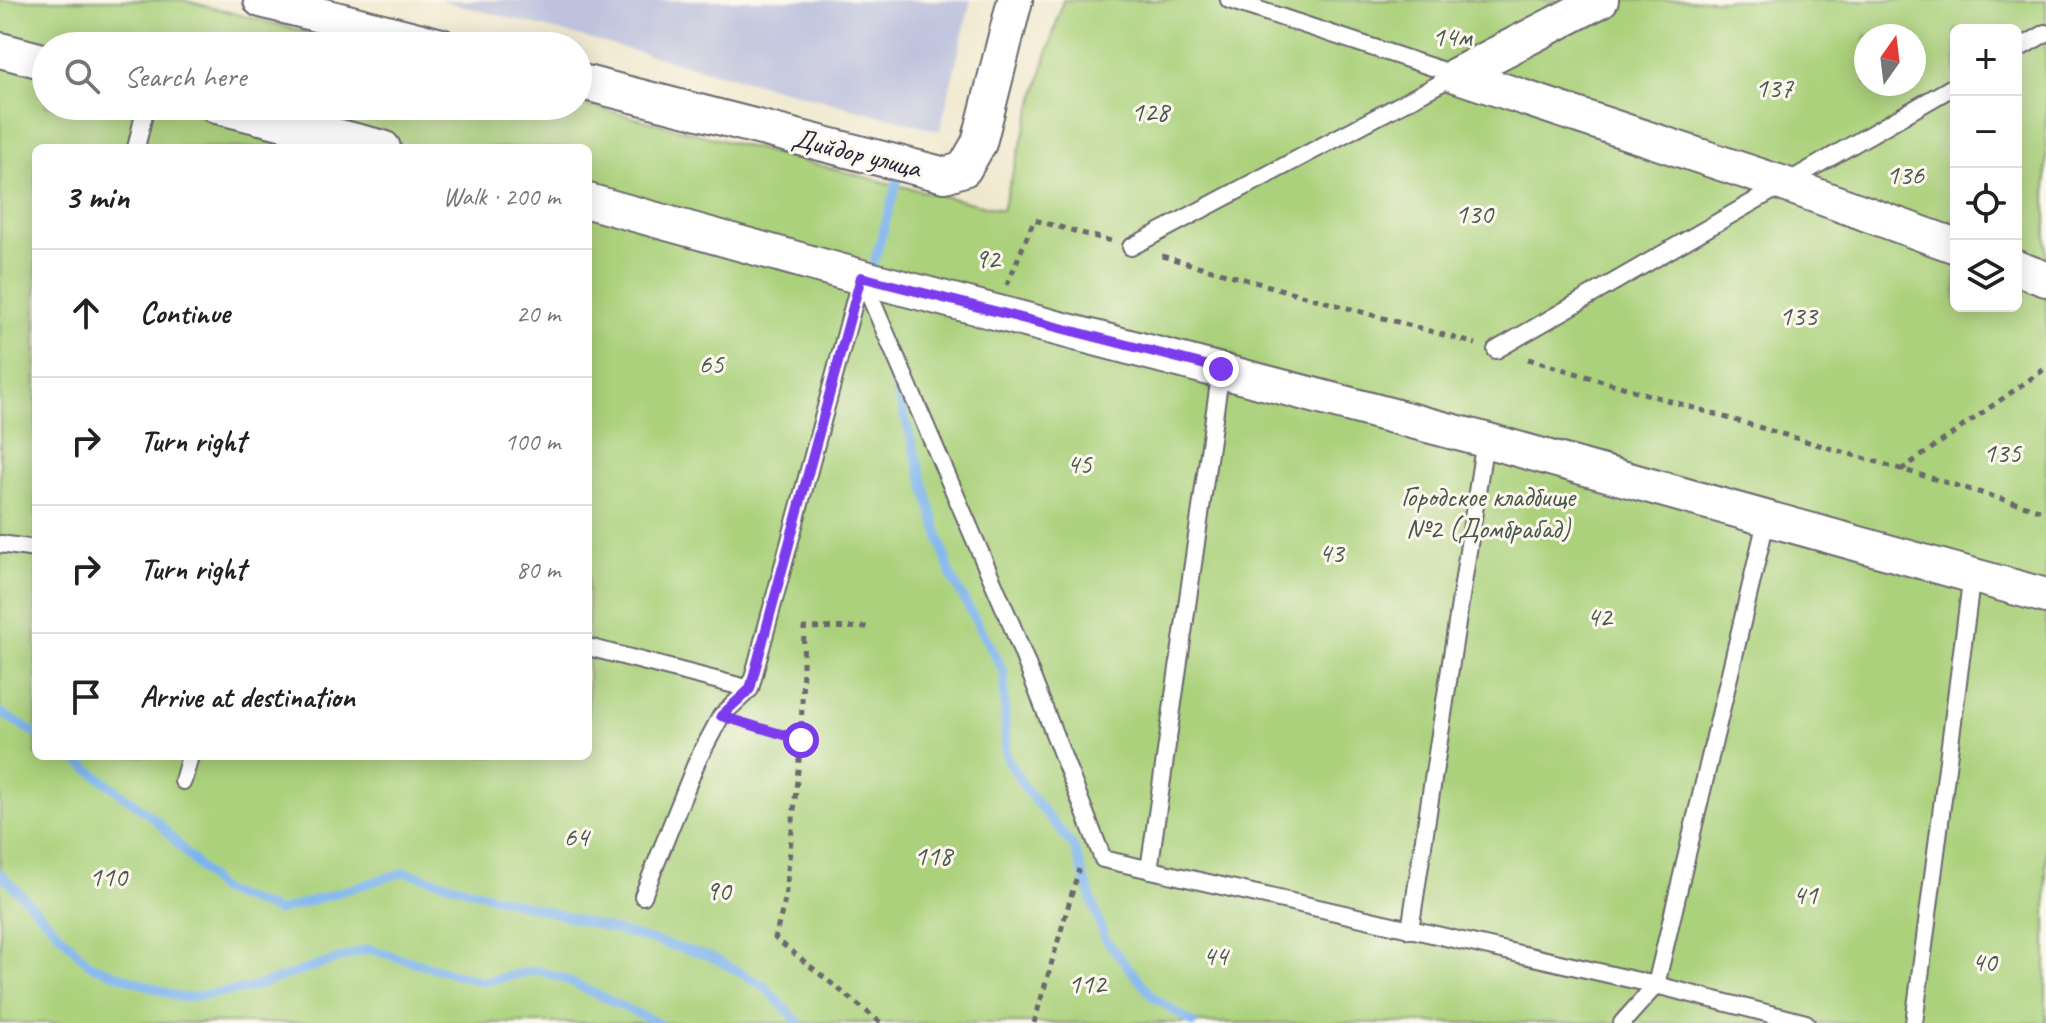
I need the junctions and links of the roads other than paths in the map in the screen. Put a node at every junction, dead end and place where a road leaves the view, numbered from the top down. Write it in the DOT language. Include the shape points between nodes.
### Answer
graph roads {
  1 [pos="261,0"];
  2 [pos="1015,0"];
  3 [pos="1229,0"];
  4 [pos="1601,0"];
  5 [pos="386,32"];
  6 [pos="2046,33"];
  7 [pos="2022,47"];
  8 [pos="0,50"];
  9 [pos="32,58"];
  10 [pos="1456,75"];
  11 [pos="592,85"];
  12 [pos="1950,88"];
  13 [pos="143,120"];
  14 [pos="269,120"];
  15 [pos="137,144"];
  16 [pos="357,144"];
  17 [pos="1784,184"];
  18 [pos="592,202"];
  19 [pos="1950,244"];
  20 [pos="1131,247"];
  21 [pos="2022,270"];
  22 [pos="861,277"];
  23 [pos="2046,279"];
  24 [pos="1496,350"];
  25 [pos="1221,369"];
  26 [pos="1485,440"];
  27 [pos="1767,517"];
  28 [pos="0,544"];
  29 [pos="32,548"];
  30 [pos="1972,574"];
  31 [pos="2046,596"];
  32 [pos="592,648"];
  33 [pos="750,689"];
  34 [pos="189,760"];
  35 [pos="183,781"];
  36 [pos="1149,870"];
  37 [pos="643,896"];
  38 [pos="1410,930"];
  39 [pos="1656,985"];
  40 [pos="1622,1023"];
  41 [pos="1806,1023"];
  42 [pos="1914,1023"];
  1 -- 5 [label="street"];
  2 -- 11 [label="street, Дийдор улица" via="979,143 964,169 945,175"];
  3 -- 10 [label="lane"];
  4 -- 10 [label="street"];
  6 -- 7 [label="lane"];
  8 -- 9 [label="street"];
  10 -- 17 [label="street"];
  10 -- 20 [label="lane"];
  12 -- 17 [label="lane"];
  13 -- 15 [label="lane"];
  14 -- 16 [label="street"];
  17 -- 19 [label="street"];
  17 -- 24 [label="lane"];
  18 -- 22 [label="street"];
  21 -- 23 [label="street"];
  22 -- 25 [label="street"];
  22 -- 33 [label="lane"];
  22 -- 36 [label="lane" via="1012,626 1103,859"];
  25 -- 26 [label="street"];
  25 -- 36 [label="lane"];
  26 -- 27 [label="street"];
  26 -- 38 [label="lane"];
  27 -- 30 [label="street"];
  27 -- 39 [label="lane"];
  28 -- 29 [label="lane"];
  30 -- 31 [label="street"];
  30 -- 42 [label="lane"];
  32 -- 33 [label="lane"];
  33 -- 37 [label="lane" via="721,716 697,761"];
  34 -- 35 [label="lane"];
  36 -- 38 [label="lane"];
  38 -- 39 [label="lane"];
  39 -- 40 [label="lane"];
  39 -- 41 [label="lane"];
}
